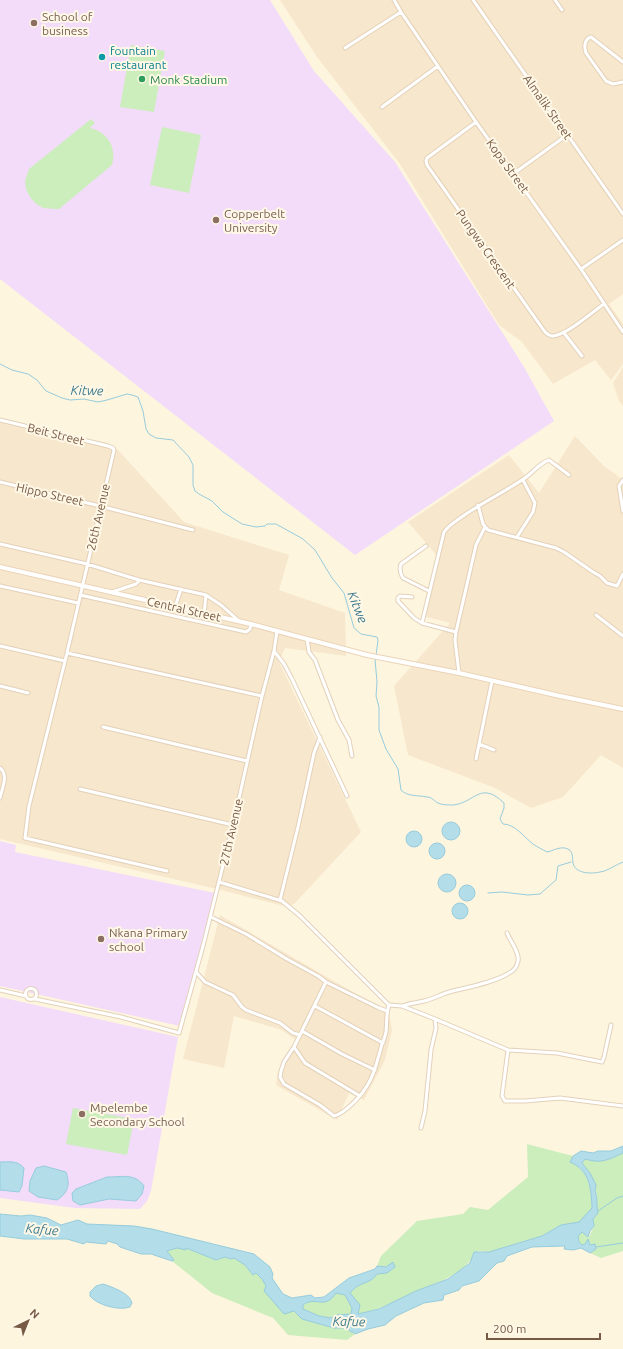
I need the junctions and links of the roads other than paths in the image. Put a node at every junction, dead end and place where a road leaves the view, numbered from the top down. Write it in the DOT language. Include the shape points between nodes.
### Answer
graph roads {
  1 [pos="394,0"];
  2 [pos="473,0"];
  3 [pos="555,0"];
  4 [pos="562,10"];
  5 [pos="401,12"];
  6 [pos="345,48"];
  7 [pos="623,62"];
  8 [pos="438,66"];
  9 [pos="623,82"];
  10 [pos="382,107"];
  11 [pos="476,122"];
  12 [pos="567,135"];
  13 [pos="513,174"];
  14 [pos="623,214"];
  15 [pos="623,240"];
  16 [pos="581,269"];
  17 [pos="604,304"];
  18 [pos="623,332"];
  19 [pos="564,333"];
  20 [pos="582,356"];
  21 [pos="0,420"];
  22 [pos="113,448"];
  23 [pos="569,475"];
  24 [pos="523,480"];
  25 [pos="623,480"];
  26 [pos="0,482"];
  27 [pos="478,505"];
  28 [pos="100,506"];
  29 [pos="623,511"];
  30 [pos="485,528"];
  31 [pos="193,530"];
  32 [pos="517,537"];
  33 [pos="0,544"];
  34 [pos="426,546"];
  35 [pos="87,564"];
  36 [pos="0,567"];
  37 [pos="623,574"];
  38 [pos="139,580"];
  39 [pos="82,585"];
  40 [pos="0,586"];
  41 [pos="181,589"];
  42 [pos="429,591"];
  43 [pos="112,592"];
  44 [pos="80,595"];
  45 [pos="206,596"];
  46 [pos="412,597"];
  47 [pos="78,603"];
  48 [pos="176,607"];
  49 [pos="204,614"];
  50 [pos="596,615"];
  51 [pos="240,622"];
  52 [pos="422,623"];
  53 [pos="251,624"];
  54 [pos="277,631"];
  55 [pos="456,632"];
  56 [pos="623,636"];
  57 [pos="307,639"];
  58 [pos="0,646"];
  59 [pos="274,651"];
  60 [pos="67,653"];
  61 [pos="65,662"];
  62 [pos="459,673"];
  63 [pos="492,681"];
  64 [pos="0,686"];
  65 [pos="28,693"];
  66 [pos="262,696"];
  67 [pos="623,708"];
  68 [pos="103,727"];
  69 [pos="320,738"];
  70 [pos="479,744"];
  71 [pos="494,750"];
  72 [pos="352,756"];
  73 [pos="476,760"];
  74 [pos="247,761"];
  75 [pos="0,768"];
  76 [pos="80,789"];
  77 [pos="347,796"];
  78 [pos="0,798"];
  79 [pos="233,825"];
  80 [pos="167,871"];
  81 [pos="219,882"];
  82 [pos="280,900"];
  83 [pos="210,917"];
  84 [pos="507,933"];
  85 [pos="196,972"];
  86 [pos="326,982"];
  87 [pos="0,990"];
  88 [pos="26,996"];
  89 [pos="36,998"];
  90 [pos="389,1005"];
  91 [pos="315,1006"];
  92 [pos="402,1006"];
  93 [pos="387,1011"];
  94 [pos="435,1018"];
  95 [pos="611,1025"];
  96 [pos="302,1031"];
  97 [pos="300,1035"];
  98 [pos="383,1044"];
  99 [pos="294,1047"];
  100 [pos="508,1050"];
  101 [pos="375,1070"];
  102 [pos="360,1096"];
  103 [pos="623,1106"];
  104 [pos="421,1128"];
  1 -- 5 [label="street, Kopa Street"];
  2 -- 12 [label="street, Almalik Street"];
  3 -- 4 [label="street"];
  5 -- 6 [label="street"];
  5 -- 8 [label="street, Kopa Street"];
  7 -- 9 [label="street" via="591,37 586,41 586,53 606,81 613,84"];
  8 -- 10 [label="street"];
  8 -- 11 [label="street, Kopa Street"];
  11 -- 13 [label="street, Kopa Street"];
  11 -- 19 [label="street, Pungwa Crescent" via="426,158 427,166 545,332 549,336"];
  12 -- 13 [label="street"];
  12 -- 14 [label="street, Almalik Street"];
  13 -- 16 [label="street, Kopa Street"];
  15 -- 16 [label="street"];
  16 -- 17 [label="street, Kopa Street"];
  17 -- 18 [label="street, Kopa Street"];
  17 -- 19 [label="street"];
  19 -- 20 [label="street"];
  21 -- 22 [label="street, Beit Street"];
  22 -- 28 [label="street, 26th Avenue"];
  23 -- 24 [label="street" via="549,460"];
  24 -- 27 [label="street"];
  24 -- 32 [label="street" via="534,504 533,512"];
  25 -- 29 [label="street" via="619,486"];
  26 -- 28 [label="street, Hippo Street"];
  27 -- 30 [label="street"];
  27 -- 42 [label="street" via="444,532"];
  28 -- 31 [label="street, Hippo Street"];
  28 -- 35 [label="street, 26th Avenue"];
  30 -- 32 [label="street"];
  30 -- 55 [label="street" via="476,545"];
  32 -- 37 [label="street" via="564,552 607,583 617,586"];
  33 -- 35 [label="street"];
  34 -- 42 [label="street" via="400,567 403,578"];
  35 -- 38 [label="street"];
  35 -- 39 [label="street, 26th Avenue"];
  36 -- 39 [label="street, Central Street"];
  38 -- 41 [label="street"];
  38 -- 43 [label="street" via="136,584"];
  39 -- 43 [label="street, Central Street"];
  39 -- 44 [label="street, 26th Avenue"];
  40 -- 47 [label="street"];
  41 -- 45 [label="street"];
  41 -- 48 [label="street"];
  42 -- 52 [label="street"];
  43 -- 48 [label="street, Central Street"];
  44 -- 47 [label="street, 26th Avenue"];
  44 -- 53 [label="street" via="246,632"];
  45 -- 49 [label="street"];
  45 -- 51 [label="street"];
  46 -- 52 [label="street" via="400,596 398,601"];
  47 -- 60 [label="street, 26th Avenue"];
  48 -- 49 [label="street, Central Street"];
  49 -- 51 [label="street, Central Street"];
  50 -- 56 [label="street"];
  51 -- 53 [label="street, Central Street"];
  52 -- 55 [label="street"];
  53 -- 54 [label="street, Central Street"];
  54 -- 57 [label="street, Central Street"];
  54 -- 59 [label="street, 27th Avenue"];
  55 -- 62 [label="street"];
  57 -- 62 [label="street, Central Street" via="367,655"];
  57 -- 72 [label="street" via="309,652 315,660 338,720 349,740"];
  58 -- 61 [label="street"];
  59 -- 66 [label="street, 27th Avenue"];
  59 -- 69 [label="street" via="292,679"];
  60 -- 61 [label="street, 26th Avenue"];
  60 -- 66 [label="street"];
  61 -- 80 [label="street, 26th Avenue" via="29,806 25,838"];
  62 -- 63 [label="street, Central Street"];
  63 -- 67 [label="street, Central Street"];
  63 -- 70 [label="street"];
  64 -- 65 [label="street"];
  66 -- 74 [label="street, 27th Avenue"];
  68 -- 74 [label="street"];
  69 -- 77 [label="street"];
  69 -- 82 [label="street" via="314,753"];
  70 -- 71 [label="street"];
  70 -- 73 [label="street"];
  74 -- 79 [label="street, 27th Avenue"];
  75 -- 78 [label="street" via="5,776"];
  76 -- 79 [label="street"];
  79 -- 81 [label="street, 27th Avenue"];
  81 -- 82 [label="street"];
  81 -- 83 [label="street, 27th Avenue"];
  82 -- 90 [label="street" via="300,916"];
  83 -- 85 [label="street, 27th Avenue"];
  83 -- 86 [label="street" via="246,934"];
  84 -- 92 [label="street" via="518,960 515,969 509,974"];
  85 -- 89 [label="street, 27th Avenue" via="179,1033"];
  85 -- 97 [label="street" via="205,982 233,995 246,1010 280,1023"];
  86 -- 91 [label="street"];
  86 -- 93 [label="street"];
  87 -- 88 [label="street"];
  88 -- 89 [label="street" via="30,1000"];
  88 -- 89 [label="street" via="27,990 33,989 37,993"];
  90 -- 92 [label="street"];
  90 -- 93 [label="street"];
  91 -- 96 [label="street"];
  91 -- 98 [label="street"];
  92 -- 94 [label="street"];
  93 -- 98 [label="street"];
  94 -- 100 [label="street"];
  94 -- 104 [label="street" via="436,1028"];
  95 -- 100 [label="street" via="602,1062 557,1053"];
  96 -- 97 [label="street"];
  96 -- 101 [label="street"];
  97 -- 99 [label="street"];
  98 -- 101 [label="street"];
  99 -- 102 [label="street" via="305,1063"];
  99 -- 102 [label="street" via="281,1071 280,1077 284,1084 334,1116 343,1112"];
  100 -- 103 [label="street" via="502,1096 505,1101 560,1098"];
  101 -- 102 [label="street"];
}
